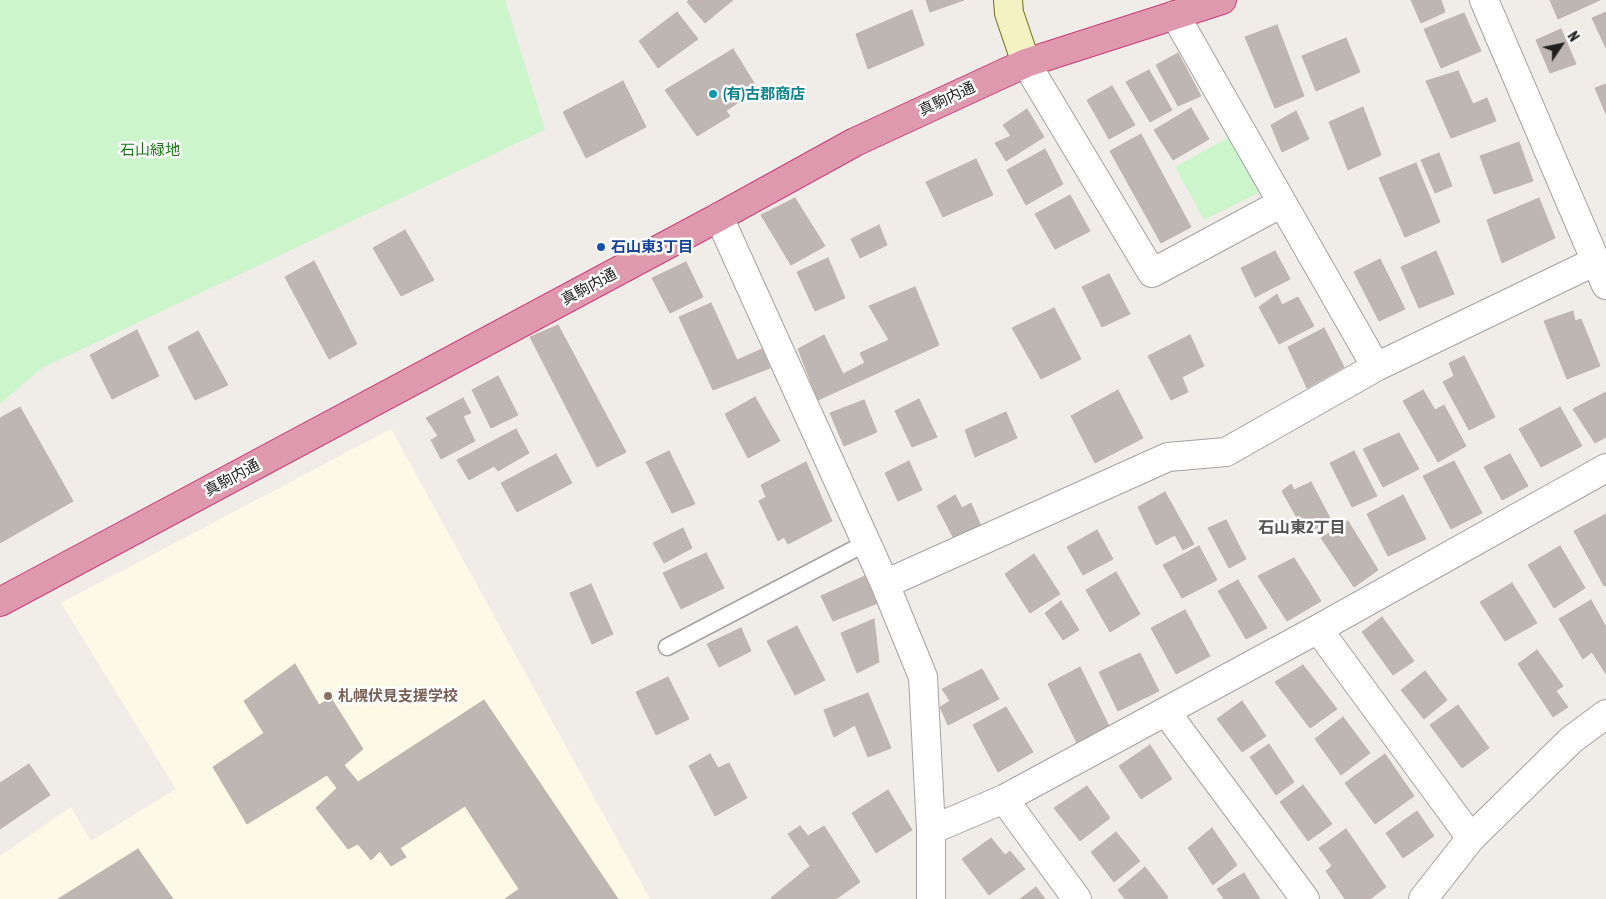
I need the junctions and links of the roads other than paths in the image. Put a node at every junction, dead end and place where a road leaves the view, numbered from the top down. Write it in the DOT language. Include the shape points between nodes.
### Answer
graph roads {
  1 [pos="1008,0"];
  2 [pos="1222,0"];
  3 [pos="1484,0"];
  4 [pos="1175,15"];
  5 [pos="1026,63"];
  6 [pos="1282,203"];
  7 [pos="719,217"];
  8 [pos="1601,273"];
  9 [pos="1376,367"];
  10 [pos="1606,468"];
  11 [pos="866,543"];
  12 [pos="885,584"];
  13 [pos="0,602"];
  14 [pos="1318,629"];
  15 [pos="666,648"];
  16 [pos="1166,712"];
  17 [pos="1606,714"];
  18 [pos="1004,799"];
  19 [pos="931,830"];
  20 [pos="1470,838"];
  21 [pos="926,896"];
  22 [pos="1077,899"];
  23 [pos="1305,899"];
  24 [pos="1424,899"];
  1 -- 5 [label="street"];
  2 -- 4 [label="highway, 真駒内通"];
  3 -- 8 [label="street"];
  4 -- 5 [label="highway, 真駒内通"];
  4 -- 6 [label="street"];
  5 -- 6 [label="street" via="1152,273"];
  5 -- 7 [label="highway, 真駒内通" via="855,142"];
  6 -- 9 [label="street"];
  7 -- 11 [label="street"];
  7 -- 13 [label="highway, 真駒内通"];
  8 -- 9 [label="street"];
  9 -- 12 [label="street" via="1226,452 1168,457"];
  10 -- 14 [label="street"];
  11 -- 12 [label="street"];
  11 -- 15 [label="lane"];
  12 -- 19 [label="street" via="923,677"];
  14 -- 16 [label="street"];
  14 -- 20 [label="street"];
  16 -- 18 [label="street"];
  16 -- 23 [label="street"];
  17 -- 20 [label="street" via="1571,740"];
  18 -- 19 [label="street"];
  18 -- 22 [label="street"];
  19 -- 21 [label="street"];
  20 -- 24 [label="street"];
}
